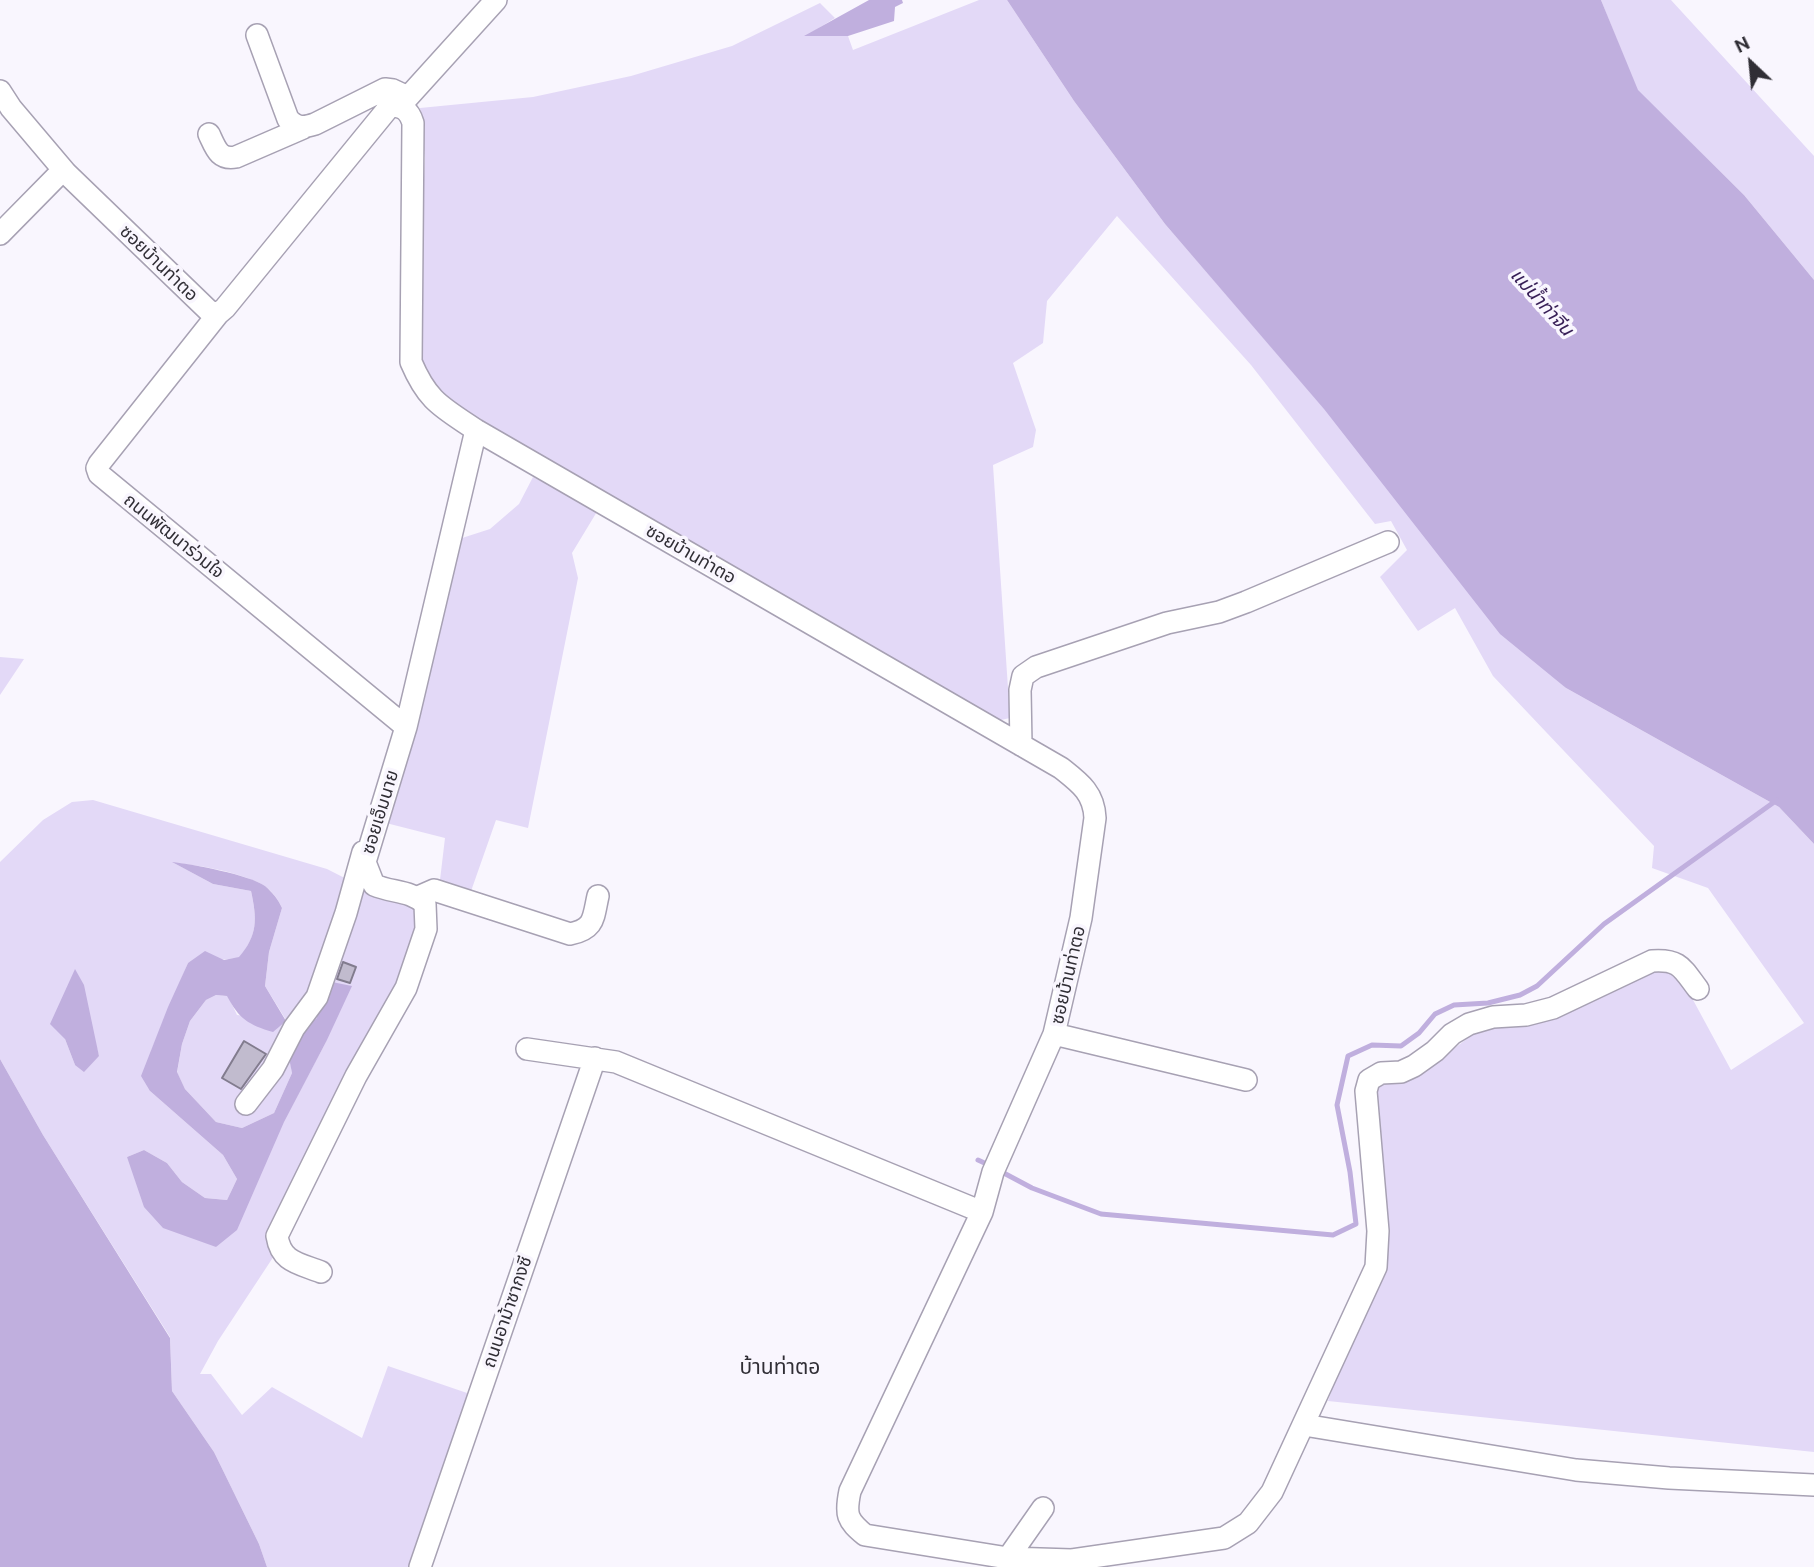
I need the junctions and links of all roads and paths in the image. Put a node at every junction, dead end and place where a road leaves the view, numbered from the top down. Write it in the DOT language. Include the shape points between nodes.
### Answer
graph roads {
  1 [pos="498,1"];
  2 [pos="257,35"];
  3 [pos="0,91"];
  4 [pos="404,102"];
  5 [pos="303,128"];
  6 [pos="209,134"];
  7 [pos="63,170"];
  8 [pos="0,234"];
  9 [pos="218,314"];
  10 [pos="477,430"];
  11 [pos="1388,542"];
  12 [pos="403,724"];
  13 [pos="1021,745"];
  14 [pos="598,896"];
  15 [pos="418,897"];
  16 [pos="1698,989"];
  17 [pos="1054,1034"];
  18 [pos="527,1049"];
  19 [pos="595,1058"];
  20 [pos="1246,1080"];
  21 [pos="246,1104"];
  22 [pos="982,1212"];
  23 [pos="321,1272"];
  24 [pos="1304,1425"];
  25 [pos="1814,1485"];
  26 [pos="1043,1508"];
  27 [pos="1016,1561"];
  28 [pos="420,1567"];
  1 -- 4 [label="street"];
  2 -- 5 [label="street" via="288,119"];
  3 -- 7 [label="street, ซอยบ้านท่าตอ"];
  4 -- 5 [label="street" via="393,90 385,89"];
  4 -- 9 [label="street" via="390,106"];
  4 -- 10 [label="street, ซอยบ้านท่าตอ" via="413,123 411,362 421,386 438,405"];
  5 -- 6 [label="street" via="228,158 218,152"];
  7 -- 8 [label="street"];
  7 -- 9 [label="street, ซอยบ้านท่าตอ" via="209,311"];
  9 -- 12 [label="street, ถนนพัฒนาร่วมใจ" via="99,464 99,474"];
  10 -- 12 [label="street, ซอยเอ็มนาย"];
  10 -- 13 [label="street, ซอยบ้านท่าตอ"];
  11 -- 13 [label="street" via="1219,612 1167,623 1036,667 1023,676 1020,690"];
  12 -- 15 [label="street, ซอยเอ็มนาย" via="365,862 374,885"];
  12 -- 21 [label="street" via="317,997"];
  13 -- 17 [label="street, ซอยบ้านท่าตอ" via="1085,787 1094,804 1082,918"];
  14 -- 15 [label="street" via="591,924 570,934 434,890"];
  15 -- 23 [label="street" via="425,904 426,929 415,968 277,1236 288,1259"];
  16 -- 24 [label="street, ซอยบ้านท่าตอ" via="1681,967 1669,960 1652,961 1553,1008 1469,1024 1414,1066 1368,1080 1378,1231 1376,1267"];
  17 -- 20 [label="street"];
  17 -- 22 [label="street, ซอยบ้านท่าตอ" via="997,1163"];
  18 -- 19 [label="street"];
  19 -- 22 [label="street" via="616,1062"];
  19 -- 28 [label="street, ถนนอาม้าซากงซี"];
  22 -- 27 [label="street, ซอยบ้านท่าตอ" via="850,1491 847,1506 850,1523 865,1535"];
  24 -- 25 [label="street" via="1576,1470"];
  24 -- 27 [label="street, ซอยบ้านท่าตอ" via="1272,1492 1248,1523 1224,1538 1072,1560"];
  26 -- 27 [label="street"];
}
